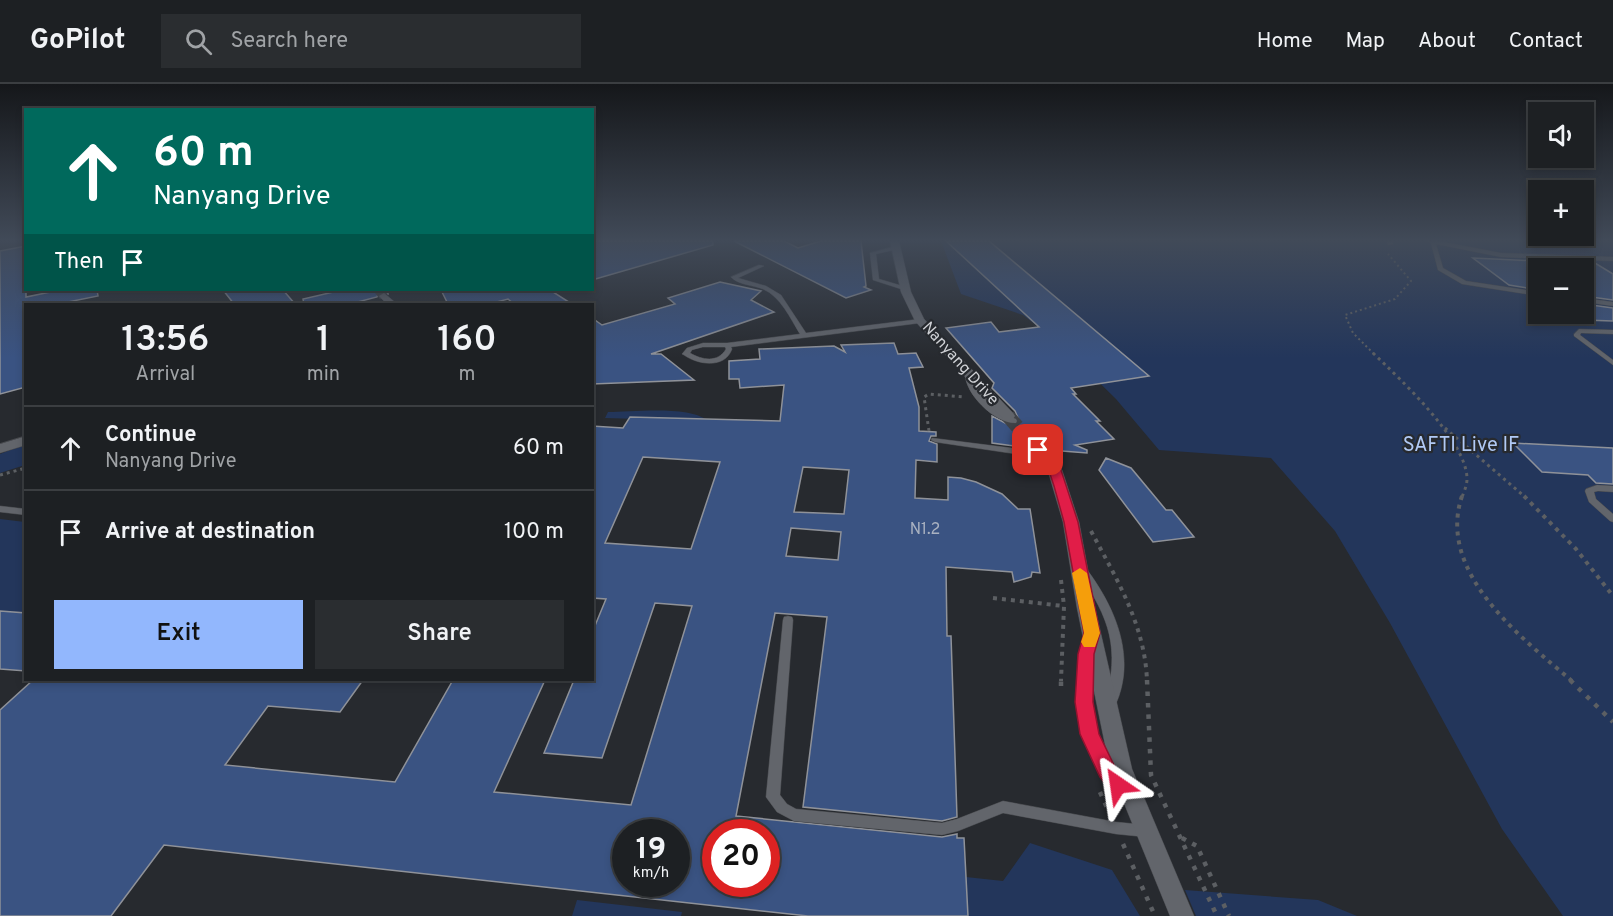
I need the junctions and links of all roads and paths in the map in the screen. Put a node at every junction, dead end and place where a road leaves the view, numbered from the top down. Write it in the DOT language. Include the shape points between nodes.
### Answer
graph roads {
  1 [pos="737,280"];
  2 [pos="876,280"];
  3 [pos="902,280"];
  4 [pos="1410,280"];
  5 [pos="1459,280"];
  6 [pos="904,288"];
  7 [pos="1528,292"];
  8 [pos="384,296"];
  9 [pos="1594,301"];
  10 [pos="391,303"];
  11 [pos="1613,304"];
  12 [pos="920,321"];
  13 [pos="1613,332"];
  14 [pos="804,335"];
  15 [pos="727,345"];
  16 [pos="1613,363"];
  17 [pos="964,397"];
  18 [pos="1010,419"];
  19 [pos="1441,425"];
  20 [pos="934,437"];
  21 [pos="24,441"];
  22 [pos="0,449"];
  23 [pos="1040,452"];
  24 [pos="24,469"];
  25 [pos="0,475"];
  26 [pos="1613,489"];
  27 [pos="0,509"];
  28 [pos="24,512"];
  29 [pos="1613,519"];
  30 [pos="1089,525"];
  31 [pos="1079,567"];
  32 [pos="1061,574"];
  33 [pos="1613,596"];
  34 [pos="993,598"];
  35 [pos="1064,606"];
  36 [pos="788,620"];
  37 [pos="1092,633"];
  38 [pos="1061,686"];
  39 [pos="1109,711"];
  40 [pos="1613,722"];
  41 [pos="1100,792"];
  42 [pos="1143,822"];
  43 [pos="1116,828"];
  44 [pos="1181,837"];
  45 [pos="1155,916"];
  46 [pos="1182,916"];
  47 [pos="1217,916"];
  48 [pos="1228,916"];
  1 -- 14 [label="lane" via="764,285 779,295"];
  2 -- 6 [label="lane"];
  3 -- 6 [label="street, Nanyang Drive"];
  4 -- 19 [label="path" via="1395,299 1346,315 1347,323"];
  5 -- 7 [label="lane"];
  6 -- 12 [label="street, Nanyang Drive"];
  8 -- 10 [label="street"];
  9 -- 11 [label="lane"];
  12 -- 14 [label="lane"];
  12 -- 18 [label="street, Nanyang Drive"];
  13 -- 16 [label="lane" via="1579,331 1576,335"];
  14 -- 15 [label="lane"];
  15 -- 15 [label="lane" via="727,354 716,361 702,361 686,354 689,349 703,345"];
  17 -- 20 [label="path" via="924,397 927,428"];
  19 -- 33 [label="path" via="1513,485 1566,538"];
  19 -- 40 [label="path" via="1458,447 1467,478 1458,510 1463,555 1470,573 1485,598 1526,641 1594,700"];
  20 -- 23 [label="lane"];
  21 -- 22 [label="street"];
  23 -- 31 [label="street" via="1055,470 1061,486"];
  24 -- 25 [label="path"];
  26 -- 29 [label="lane" via="1589,491 1592,500"];
  27 -- 28 [label="lane"];
  30 -- 44 [label="path" via="1134,616 1146,656 1151,775"];
  31 -- 37 [label="street"];
  31 -- 39 [label="lane" via="1101,599 1119,651 1118,682"];
  32 -- 35 [label="path"];
  34 -- 35 [label="path"];
  35 -- 38 [label="path"];
  36 -- 43 [label="lane" via="773,797 794,815 942,829 1003,807"];
  37 -- 39 [label="street"];
  37 -- 42 [label="lane" via="1086,654 1084,702 1089,734 1107,771"];
  39 -- 42 [label="street" via="1121,769"];
  41 -- 43 [label="path"];
  42 -- 43 [label="lane"];
  42 -- 46 [label="street"];
  43 -- 45 [label="path"];
  44 -- 47 [label="path"];
  44 -- 48 [label="path" via="1197,846"];
}
